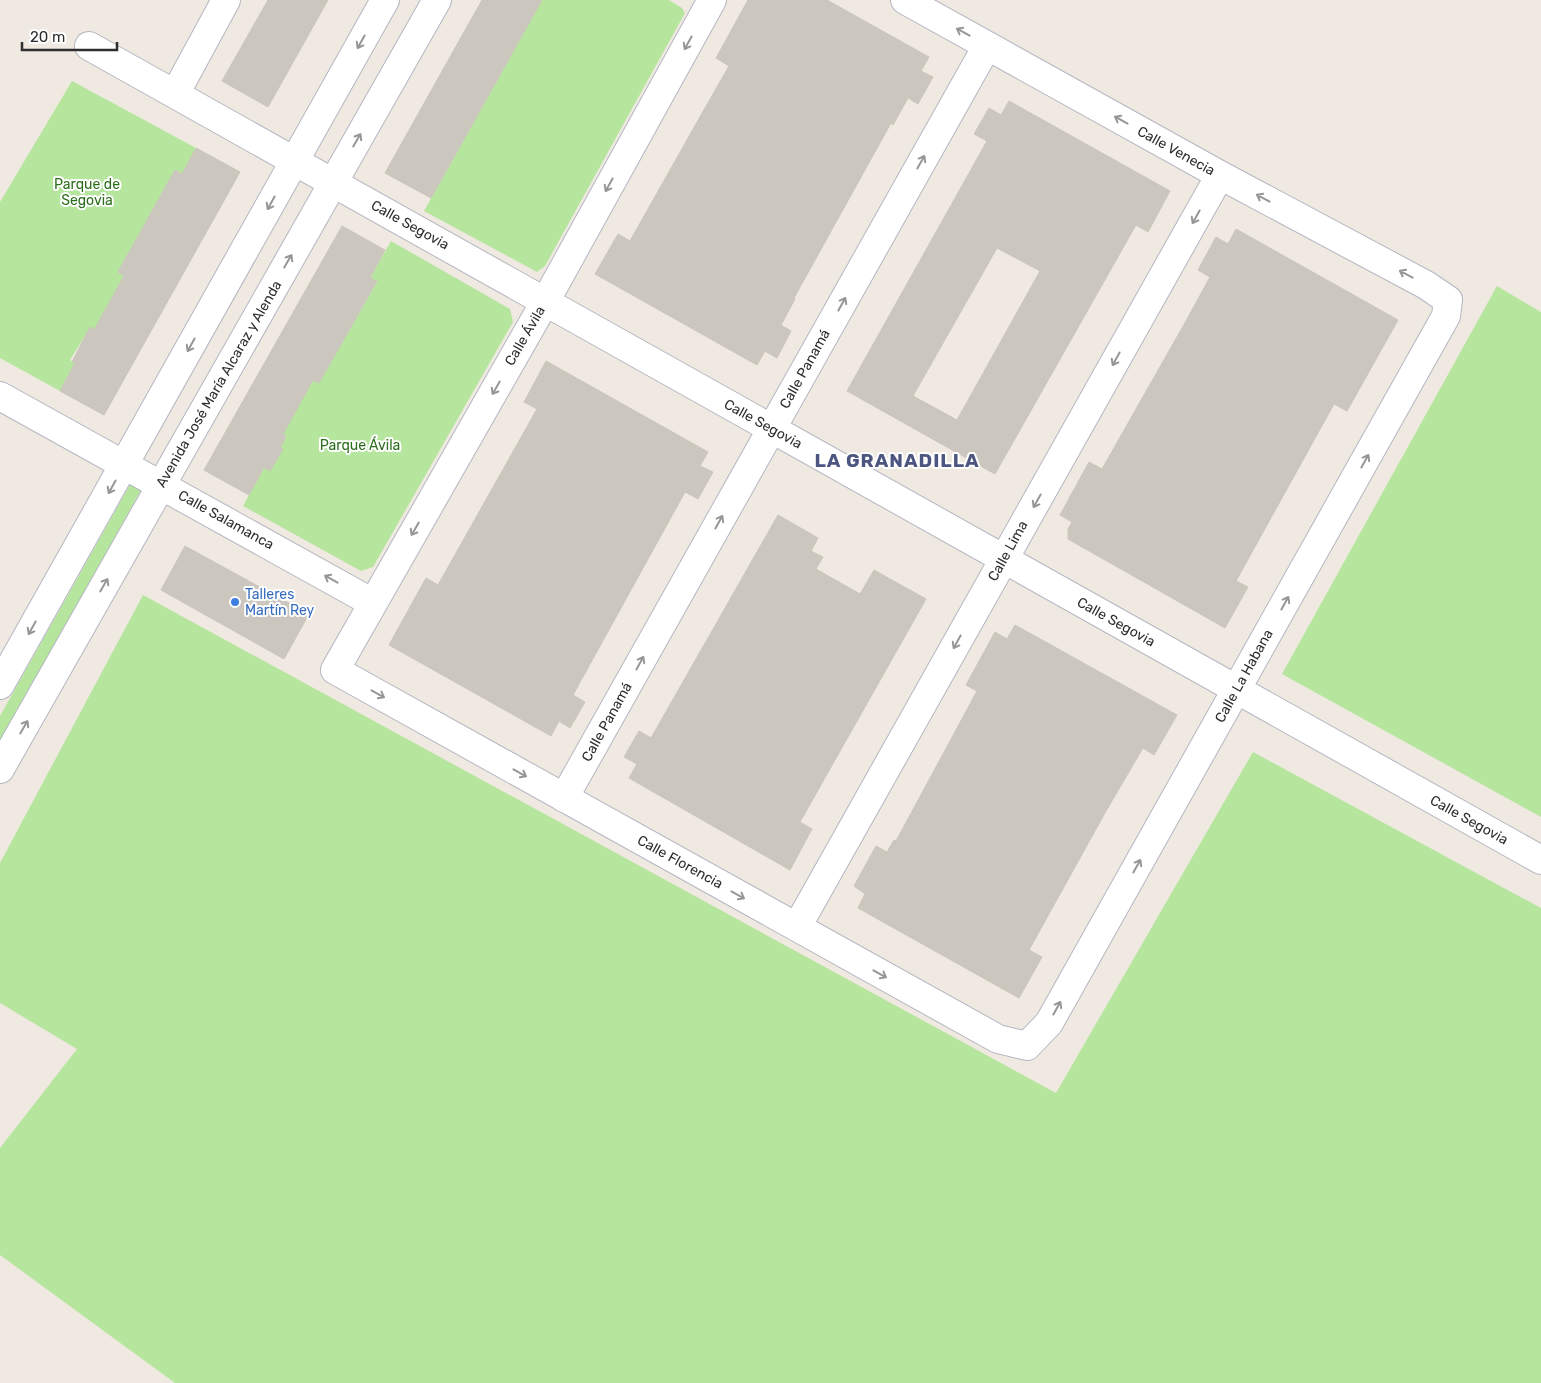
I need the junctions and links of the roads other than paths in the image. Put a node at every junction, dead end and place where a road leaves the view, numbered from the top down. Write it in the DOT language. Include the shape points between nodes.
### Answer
graph roads {
  1 [pos="226,0"];
  2 [pos="385,0"];
  3 [pos="437,0"];
  4 [pos="905,0"];
  5 [pos="708,1"];
  6 [pos="89,46"];
  7 [pos="987,46"];
  8 [pos="175,94"];
  9 [pos="294,161"];
  10 [pos="1220,175"];
  11 [pos="333,183"];
  12 [pos="1448,300"];
  13 [pos="545,302"];
  14 [pos="0,396"];
  15 [pos="772,429"];
  16 [pos="124,464"];
  17 [pos="162,484"];
  18 [pos="1004,559"];
  19 [pos="373,603"];
  20 [pos="335,670"];
  21 [pos="0,685"];
  22 [pos="1237,690"];
  23 [pos="0,769"];
  24 [pos="564,798"];
  25 [pos="1541,860"];
  26 [pos="797,927"];
  27 [pos="1027,1046"];
  1 -- 8 [label="street"];
  2 -- 9 [label="street, one-way"];
  11 -- 3 [label="street, Avenida José María Alcaraz y Alenda, one-way"];
  7 -- 4 [label="street, Calle Venecia, one-way"];
  5 -- 13 [label="street, Calle Ávila, one-way"];
  6 -- 8 [label="street, Calle Segovia"];
  10 -- 7 [label="street, Calle Venecia, one-way"];
  15 -- 7 [label="street, Calle Panamá, one-way"];
  8 -- 9 [label="street, Calle Segovia"];
  9 -- 11 [label="street, Calle Segovia"];
  9 -- 16 [label="street, one-way"];
  12 -- 10 [label="street, Calle Venecia, one-way" via="1426,285"];
  10 -- 18 [label="street, Calle Lima, one-way"];
  11 -- 13 [label="street, Calle Segovia"];
  17 -- 11 [label="street, Avenida José María Alcaraz y Alenda, one-way"];
  22 -- 12 [label="street, Calle La Habana, one-way" via="1446,316"];
  13 -- 15 [label="street, Calle Segovia"];
  13 -- 19 [label="street, Calle Ávila, one-way"];
  14 -- 16 [label="street, Calle Salamanca"];
  15 -- 18 [label="street, Calle Segovia"];
  24 -- 15 [label="street, Calle Panamá, one-way"];
  16 -- 17 [label="street, Calle Salamanca"];
  16 -- 21 [label="street, one-way"];
  19 -- 17 [label="street, Calle Salamanca, one-way"];
  23 -- 17 [label="street, Avenida José María Alcaraz y Alenda, one-way"];
  18 -- 22 [label="street, Calle Segovia"];
  18 -- 26 [label="street, Calle Lima, one-way"];
  19 -- 20 [label="street, Calle Ávila"];
  20 -- 24 [label="street, Calle Florencia, one-way"];
  22 -- 25 [label="street, Calle Segovia"];
  27 -- 22 [label="street, Calle La Habana, one-way" via="1049,1023"];
  24 -- 26 [label="street, Calle Florencia, one-way"];
  26 -- 27 [label="street, Calle Florencia, one-way" via="998,1039"];
}
